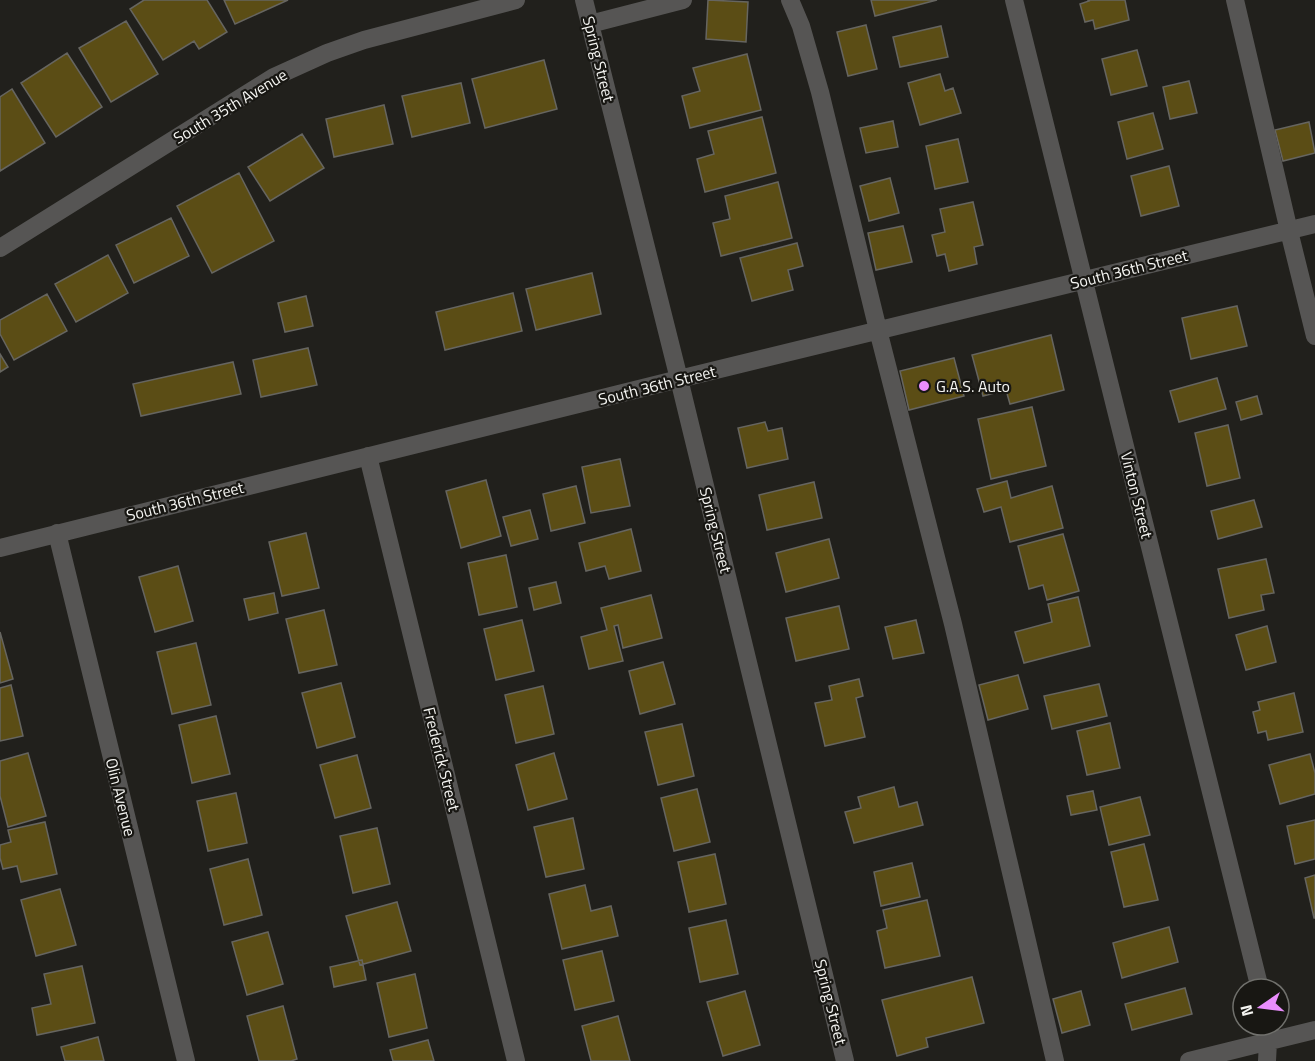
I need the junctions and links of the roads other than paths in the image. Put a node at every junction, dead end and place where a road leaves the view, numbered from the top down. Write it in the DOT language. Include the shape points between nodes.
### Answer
graph roads {
  1 [pos="516,0"];
  2 [pos="584,0"];
  3 [pos="683,0"];
  4 [pos="790,0"];
  5 [pos="1014,0"];
  6 [pos="1235,0"];
  7 [pos="590,24"];
  8 [pos="1315,224"];
  9 [pos="1289,231"];
  10 [pos="0,248"];
  11 [pos="1083,280"];
  12 [pos="878,330"];
  13 [pos="1315,336"];
  14 [pos="679,379"];
  15 [pos="368,456"];
  16 [pos="57,533"];
  17 [pos="0,548"];
  18 [pos="1257,977"];
  19 [pos="1315,1030"];
  20 [pos="1291,1032"];
  21 [pos="1258,1037"];
  22 [pos="1267,1037"];
  23 [pos="186,1061"];
  24 [pos="516,1061"];
  25 [pos="845,1061"];
  26 [pos="1055,1061"];
  27 [pos="1189,1061"];
  28 [pos="1267,1061"];
  1 -- 10 [label="street, South 35th Avenue" via="364,40 274,77"];
  2 -- 7 [label="street, Spring Street"];
  3 -- 7 [label="street"];
  4 -- 12 [label="street" via="820,92"];
  5 -- 11 [label="street, Vinton Street"];
  6 -- 9 [label="street"];
  7 -- 14 [label="street, Spring Street"];
  8 -- 9 [label="street, South 36th Street"];
  9 -- 11 [label="street, South 36th Street"];
  9 -- 13 [label="street"];
  11 -- 12 [label="street, South 36th Street"];
  11 -- 18 [label="street, Vinton Street"];
  12 -- 14 [label="street, South 36th Street"];
  12 -- 26 [label="street" via="953,624"];
  14 -- 15 [label="street, South 36th Street"];
  14 -- 25 [label="street, Spring Street"];
  15 -- 16 [label="street, South 36th Street"];
  15 -- 24 [label="street, Frederick Street"];
  16 -- 17 [label="street, South 36th Street"];
  16 -- 23 [label="street, Olin Avenue"];
  19 -- 20 [label="street"];
  21 -- 27 [label="street"];
  22 -- 28 [label="street"];
}
